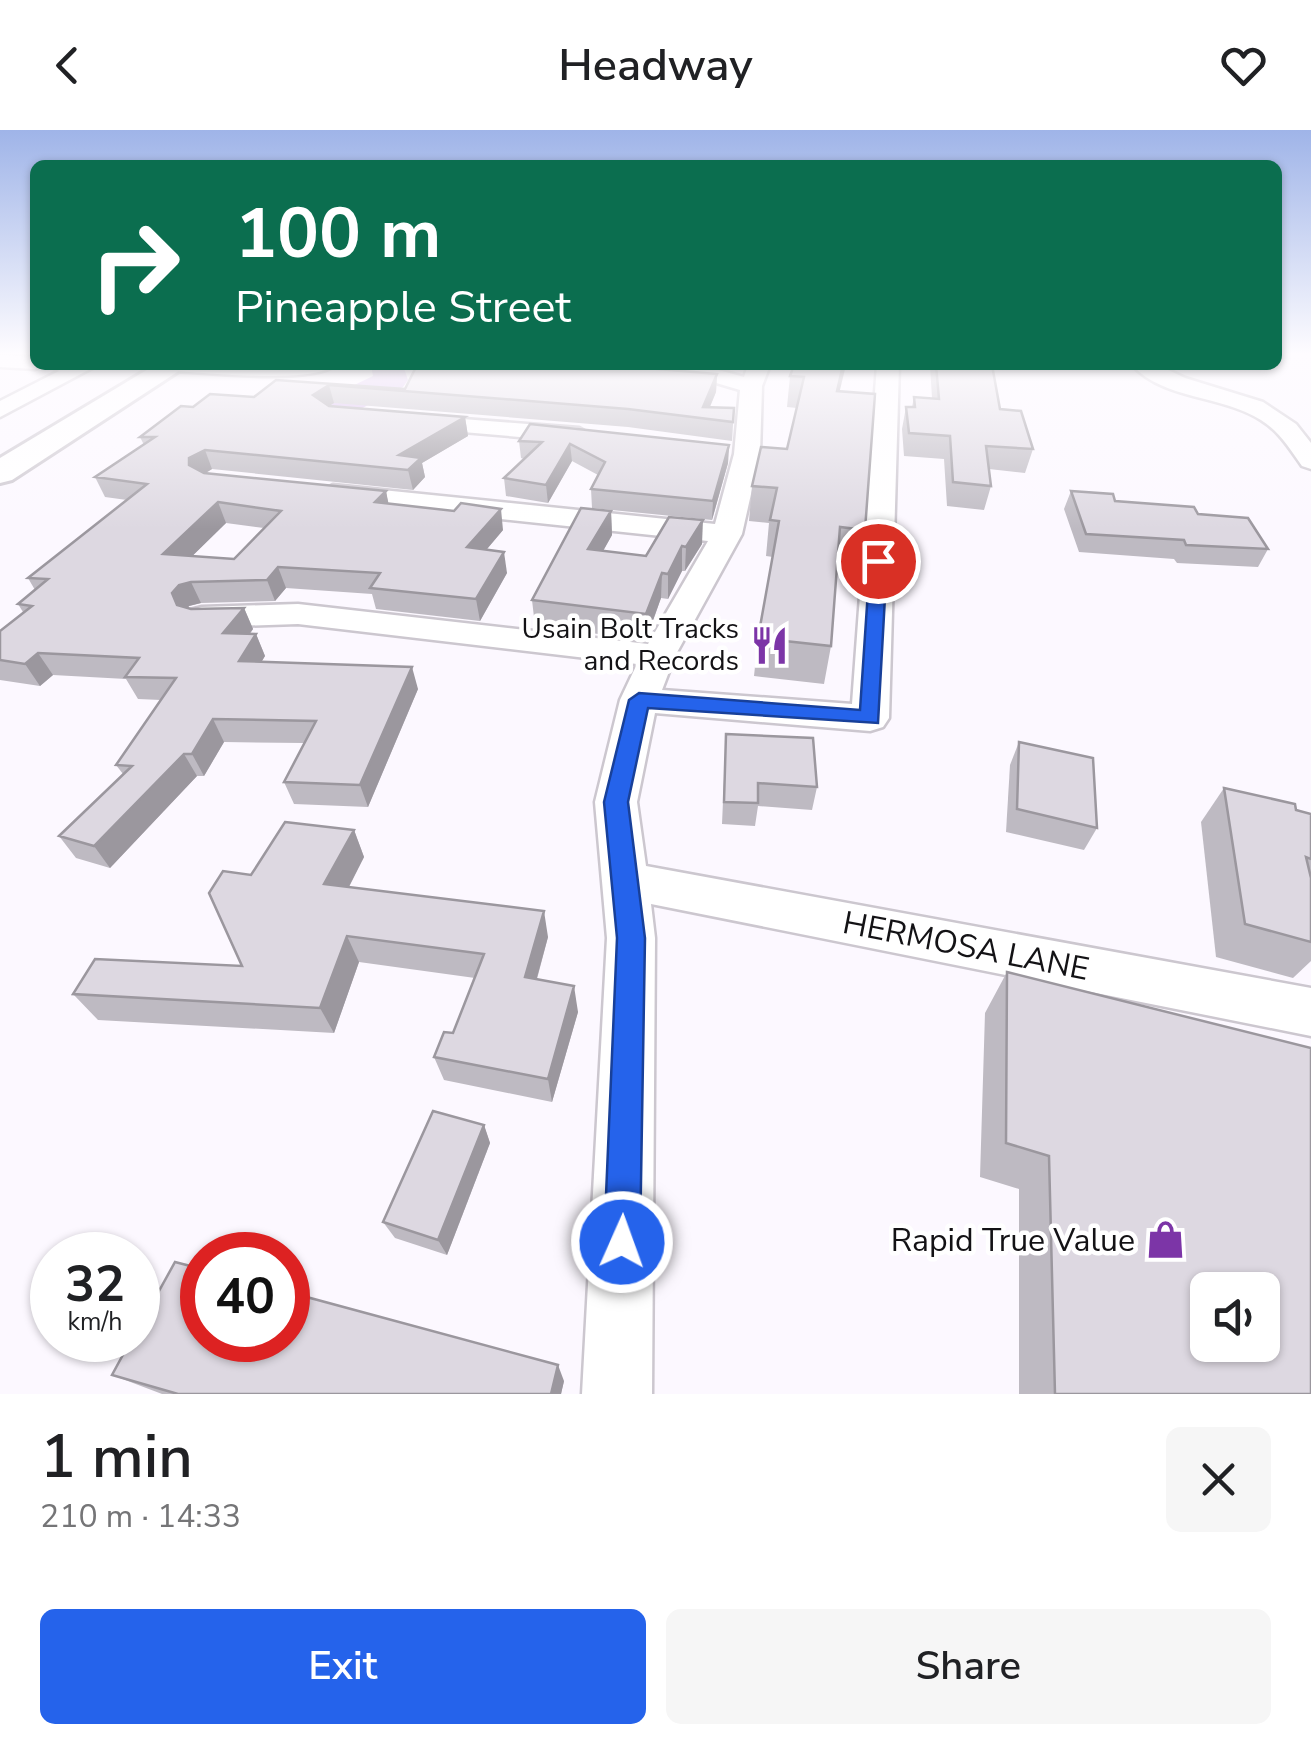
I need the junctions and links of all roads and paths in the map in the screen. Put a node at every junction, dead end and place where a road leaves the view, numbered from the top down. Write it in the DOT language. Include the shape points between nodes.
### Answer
graph roads {
  1 [pos="99,411"];
  2 [pos="747,411"];
  3 [pos="886,411"];
  4 [pos="1261,411"];
  5 [pos="389,419"];
  6 [pos="610,436"];
  7 [pos="1311,460"];
  8 [pos="0,472"];
  9 [pos="305,490"];
  10 [pos="727,534"];
  11 [pos="202,617"];
  12 [pos="658,656"];
  13 [pos="639,700"];
  14 [pos="622,880"];
  15 [pos="1311,1012"];
  16 [pos="617,1394"];
  1 -- 8 [label="main road"];
  2 -- 10 [label="street"];
  3 -- 13 [label="street" via="870,718"];
  4 -- 7 [label="street" via="1286,426"];
  5 -- 6 [label="street"];
  9 -- 10 [label="street"];
  10 -- 12 [label="street"];
  11 -- 12 [label="street" via="298,614"];
  12 -- 13 [label="street"];
  13 -- 14 [label="street" via="616,802"];
  14 -- 15 [label="street, HERMOSA LANE"];
  14 -- 16 [label="street" via="631,938"];
}
